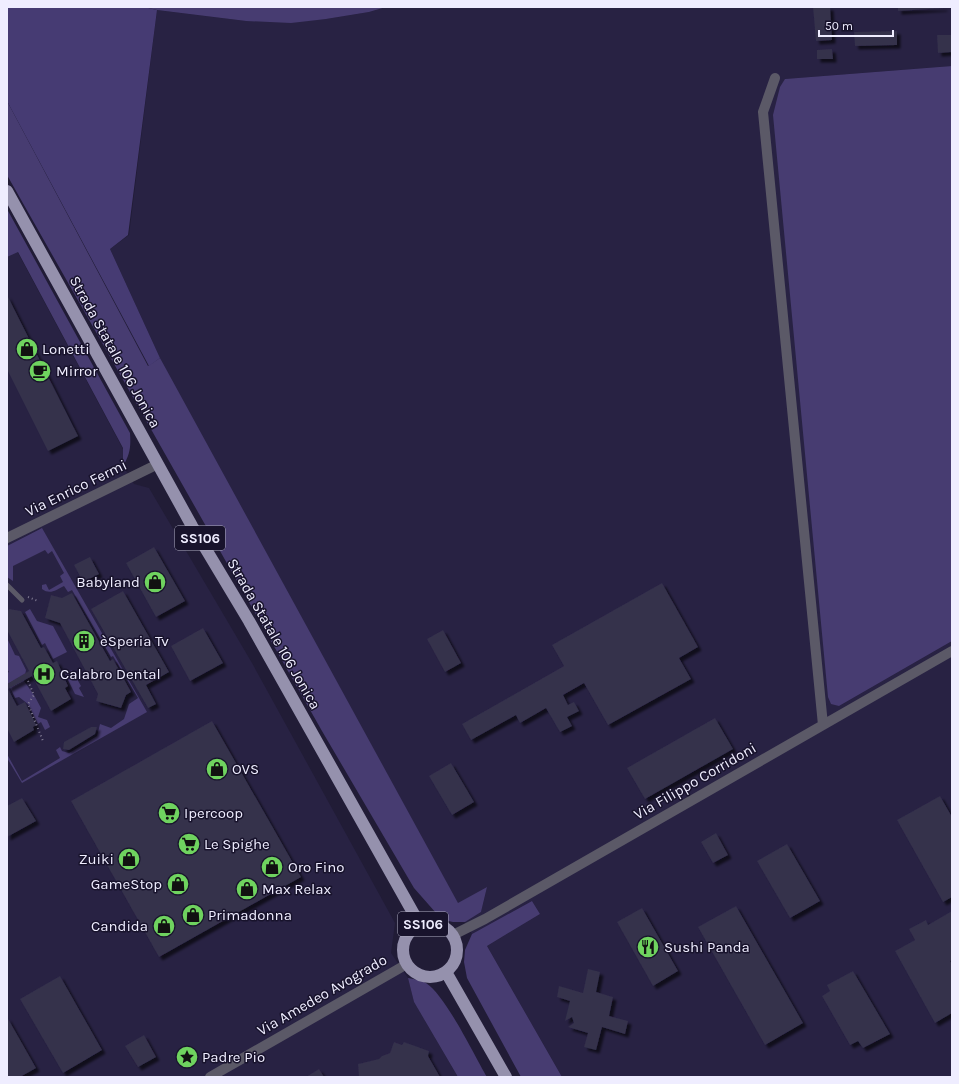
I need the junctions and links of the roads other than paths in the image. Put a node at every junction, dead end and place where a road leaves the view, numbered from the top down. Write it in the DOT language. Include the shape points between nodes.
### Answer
graph roads {
  1 [pos="775,78"];
  2 [pos="7,191"];
  3 [pos="158,464"];
  4 [pos="7,538"];
  5 [pos="7,585"];
  6 [pos="22,600"];
  7 [pos="952,651"];
  8 [pos="823,725"];
  9 [pos="420,925"];
  10 [pos="453,935"];
  11 [pos="407,964"];
  12 [pos="446,972"];
  13 [pos="210,1077"];
  14 [pos="506,1077"];
  1 -- 8 [label="street" via="763,112"];
  2 -- 3 [label="main road, Strada Statale 106 Jonica / SS106"];
  3 -- 4 [label="street, Via Enrico Fermi"];
  3 -- 9 [label="main road, Strada Statale 106 Jonica / SS106"];
  5 -- 6 [label="lane"];
  7 -- 8 [label="street, Via Filippo Corridoni"];
  8 -- 10 [label="street, Via Filippo Corridoni"];
  9 -- 10 [label="main road, SS106" via="442,925"];
  9 -- 11 [label="main road, SS106" via="409,932 405,939 403,948"];
  10 -- 12 [label="main road, SS106" via="457,948 456,957"];
  11 -- 12 [label="main road" via="416,973 429,977"];
  11 -- 13 [label="street, Via Amedeo Avogrado"];
  12 -- 14 [label="main road"];
}
